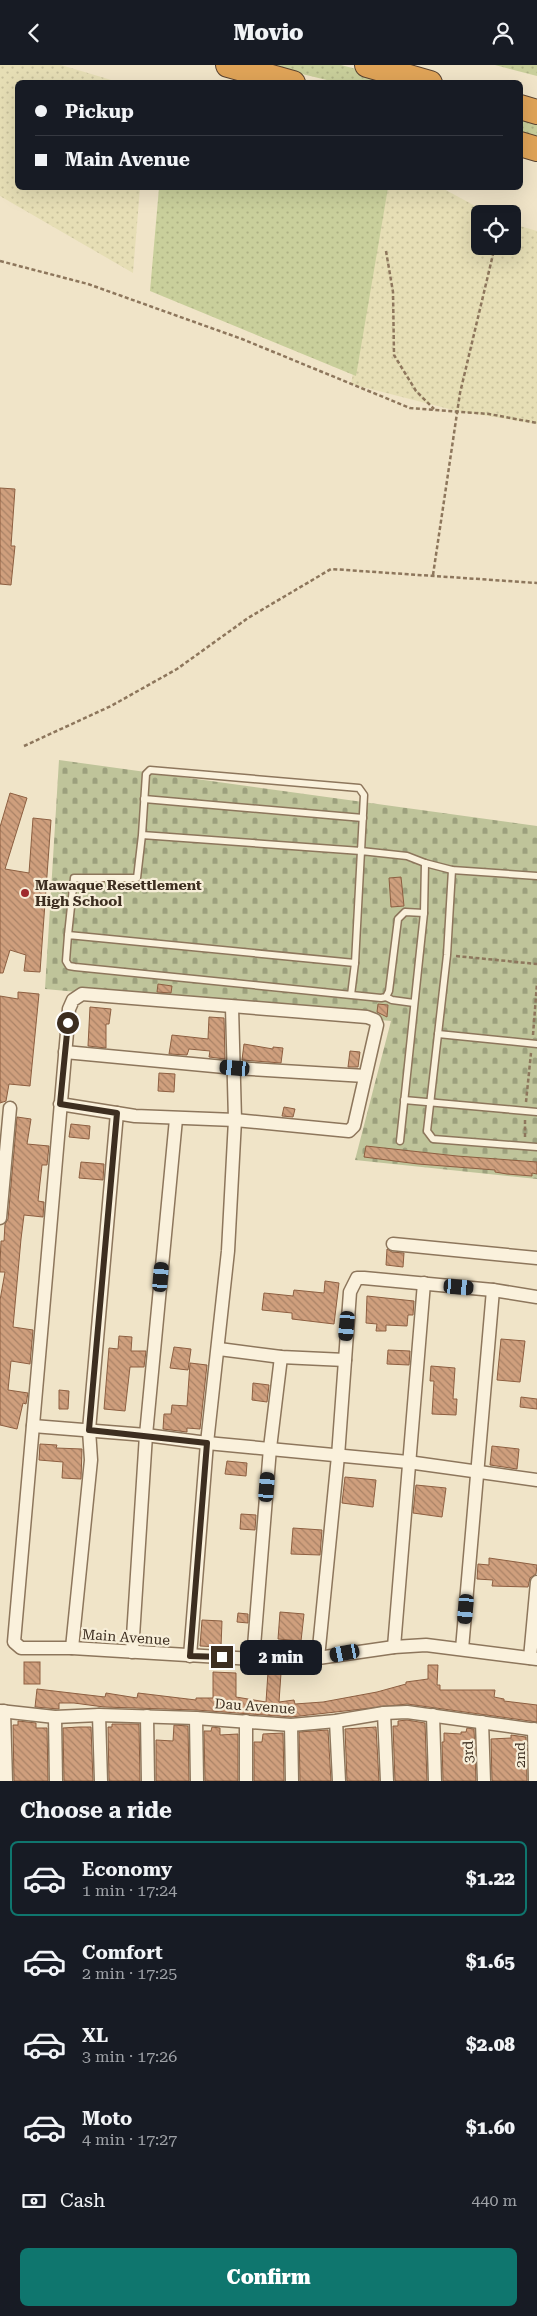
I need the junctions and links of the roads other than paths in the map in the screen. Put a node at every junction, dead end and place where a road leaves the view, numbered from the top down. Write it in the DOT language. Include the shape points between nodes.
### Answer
graph roads {
  1 [pos="228,65"];
  2 [pos="367,65"];
  3 [pos="282,80"];
  4 [pos="420,80"];
  5 [pos="523,108"];
  6 [pos="537,112"];
  7 [pos="523,145"];
  8 [pos="537,149"];
  9 [pos="144,799"];
  10 [pos="363,818"];
  11 [pos="142,835"];
  12 [pos="361,851"];
  13 [pos="425,863"];
  14 [pos="452,870"];
  15 [pos="537,876"];
  16 [pos="424,913"];
  17 [pos="68,935"];
  18 [pos="355,963"];
  19 [pos="352,995"];
  20 [pos="386,997"];
  21 [pos="414,1003"];
  22 [pos="232,1007"];
  23 [pos="438,1034"];
  24 [pos="534,1044"];
  25 [pos="65,1052"];
  26 [pos="235,1068"];
  27 [pos="365,1076"];
  28 [pos="404,1100"];
  29 [pos="430,1102"];
  30 [pos="60,1104"];
  31 [pos="10,1108"];
  32 [pos="537,1112"];
  33 [pos="117,1113"];
  34 [pos="176,1119"];
  35 [pos="235,1121"];
  36 [pos="400,1141"];
  37 [pos="537,1147"];
  38 [pos="0,1218"];
  39 [pos="393,1244"];
  40 [pos="537,1258"];
  41 [pos="424,1283"];
  42 [pos="493,1290"];
  43 [pos="537,1297"];
  44 [pos="218,1349"];
  45 [pos="281,1357"];
  46 [pos="345,1360"];
  47 [pos="33,1426"];
  48 [pos="89,1430"];
  49 [pos="146,1435"];
  50 [pos="207,1443"];
  51 [pos="270,1448"];
  52 [pos="338,1456"];
  53 [pos="408,1463"];
  54 [pos="477,1472"];
  55 [pos="537,1480"];
  56 [pos="537,1582"];
  57 [pos="394,1647"];
  58 [pos="72,1649"];
  59 [pos="462,1649"];
  60 [pos="132,1652"];
  61 [pos="190,1656"];
  62 [pos="318,1658"];
  63 [pos="534,1658"];
  64 [pos="253,1659"];
  65 [pos="2,1711"];
  66 [pos="384,1713"];
  67 [pos="99,1715"];
  68 [pos="433,1715"];
  69 [pos="55,1717"];
  70 [pos="147,1717"];
  71 [pos="196,1717"];
  72 [pos="246,1721"];
  73 [pos="336,1721"];
  74 [pos="482,1722"];
  75 [pos="291,1725"];
  76 [pos="536,1730"];
  77 [pos="6,1781"];
  78 [pos="56,1781"];
  79 [pos="101,1781"];
  80 [pos="148,1781"];
  81 [pos="197,1781"];
  82 [pos="246,1781"];
  83 [pos="292,1781"];
  84 [pos="339,1781"];
  85 [pos="387,1781"];
  86 [pos="435,1781"];
  87 [pos="484,1781"];
  88 [pos="535,1781"];
  1 -- 3 [label="highway"];
  2 -- 4 [label="highway"];
  5 -- 6 [label="highway"];
  7 -- 8 [label="highway"];
  9 -- 10 [label="lane"];
  9 -- 10 [label="lane" via="146,775 150,770 340,786 363,790"];
  9 -- 11 [label="lane"];
  10 -- 12 [label="lane"];
  11 -- 12 [label="lane"];
  11 -- 17 [label="lane" via="137,878 74,878"];
  12 -- 13 [label="lane" via="407,855"];
  12 -- 18 [label="lane"];
  13 -- 14 [label="lane"];
  13 -- 16 [label="lane"];
  14 -- 15 [label="lane"];
  14 -- 23 [label="lane"];
  16 -- 20 [label="lane" via="405,912 398,919"];
  16 -- 21 [label="lane"];
  17 -- 18 [label="lane"];
  17 -- 19 [label="lane" via="66,961 69,966"];
  18 -- 19 [label="lane"];
  19 -- 20 [label="lane"];
  20 -- 21 [label="lane" via="392,1001"];
  21 -- 28 [label="lane"];
  22 -- 25 [label="street" via="82,994 73,1000 69,1009"];
  22 -- 26 [label="street"];
  22 -- 27 [label="street" via="375,1020 375,1035"];
  23 -- 24 [label="lane"];
  23 -- 29 [label="lane"];
  25 -- 26 [label="street"];
  25 -- 30 [label="street"];
  26 -- 27 [label="street"];
  26 -- 35 [label="street"];
  27 -- 35 [label="street" via="354,1126 349,1131"];
  28 -- 29 [label="lane"];
  28 -- 36 [label="lane"];
  29 -- 32 [label="lane"];
  29 -- 37 [label="lane" via="428,1131 433,1139"];
  30 -- 33 [label="street"];
  30 -- 47 [label="street"];
  31 -- 38 [label="street"];
  33 -- 34 [label="street"];
  33 -- 48 [label="street"];
  34 -- 35 [label="street"];
  34 -- 49 [label="street"];
  35 -- 44 [label="street" via="228,1251"];
  39 -- 40 [label="street"];
  41 -- 42 [label="street"];
  41 -- 46 [label="street" via="357,1279 350,1292"];
  41 -- 53 [label="street"];
  42 -- 43 [label="street"];
  42 -- 54 [label="street"];
  44 -- 45 [label="street"];
  44 -- 50 [label="street"];
  45 -- 46 [label="street"];
  45 -- 51 [label="street"];
  46 -- 52 [label="street"];
  47 -- 48 [label="street"];
  47 -- 58 [label="street, Main Avenue" via="14,1642 21,1648"];
  48 -- 49 [label="street"];
  48 -- 58 [label="street" via="91,1460"];
  49 -- 50 [label="street"];
  49 -- 60 [label="street"];
  50 -- 51 [label="street"];
  50 -- 61 [label="street"];
  51 -- 52 [label="street"];
  51 -- 64 [label="street"];
  52 -- 53 [label="street"];
  52 -- 62 [label="street"];
  53 -- 54 [label="street"];
  53 -- 57 [label="street"];
  54 -- 55 [label="street"];
  54 -- 59 [label="street"];
  56 -- 63 [label="street"];
  57 -- 59 [label="street, Main Avenue" via="426,1645"];
  57 -- 62 [label="street, Main Avenue"];
  58 -- 60 [label="street, Main Avenue"];
  59 -- 63 [label="street, Main Avenue"];
  60 -- 61 [label="street, Main Avenue"];
  61 -- 64 [label="street, Main Avenue"];
  62 -- 64 [label="street, Main Avenue"];
  65 -- 69 [label="street, Dau Avenue"];
  65 -- 77 [label="street"];
  66 -- 68 [label="street, Dau Avenue"];
  66 -- 73 [label="street, Dau Avenue"];
  66 -- 85 [label="street"];
  67 -- 69 [label="street, Dau Avenue"];
  67 -- 70 [label="street, Dau Avenue"];
  67 -- 79 [label="street"];
  68 -- 74 [label="street, Dau Avenue"];
  68 -- 86 [label="street"];
  69 -- 78 [label="street"];
  70 -- 71 [label="street, Dau Avenue"];
  70 -- 80 [label="street"];
  71 -- 72 [label="street, Dau Avenue"];
  71 -- 81 [label="street"];
  72 -- 75 [label="street, Dau Avenue"];
  72 -- 82 [label="street"];
  73 -- 75 [label="street, Dau Avenue"];
  73 -- 84 [label="street"];
  74 -- 76 [label="street, Dau Avenue"];
  74 -- 87 [label="street, 3rd"];
  75 -- 83 [label="street"];
  76 -- 88 [label="street, 2nd"];
}
